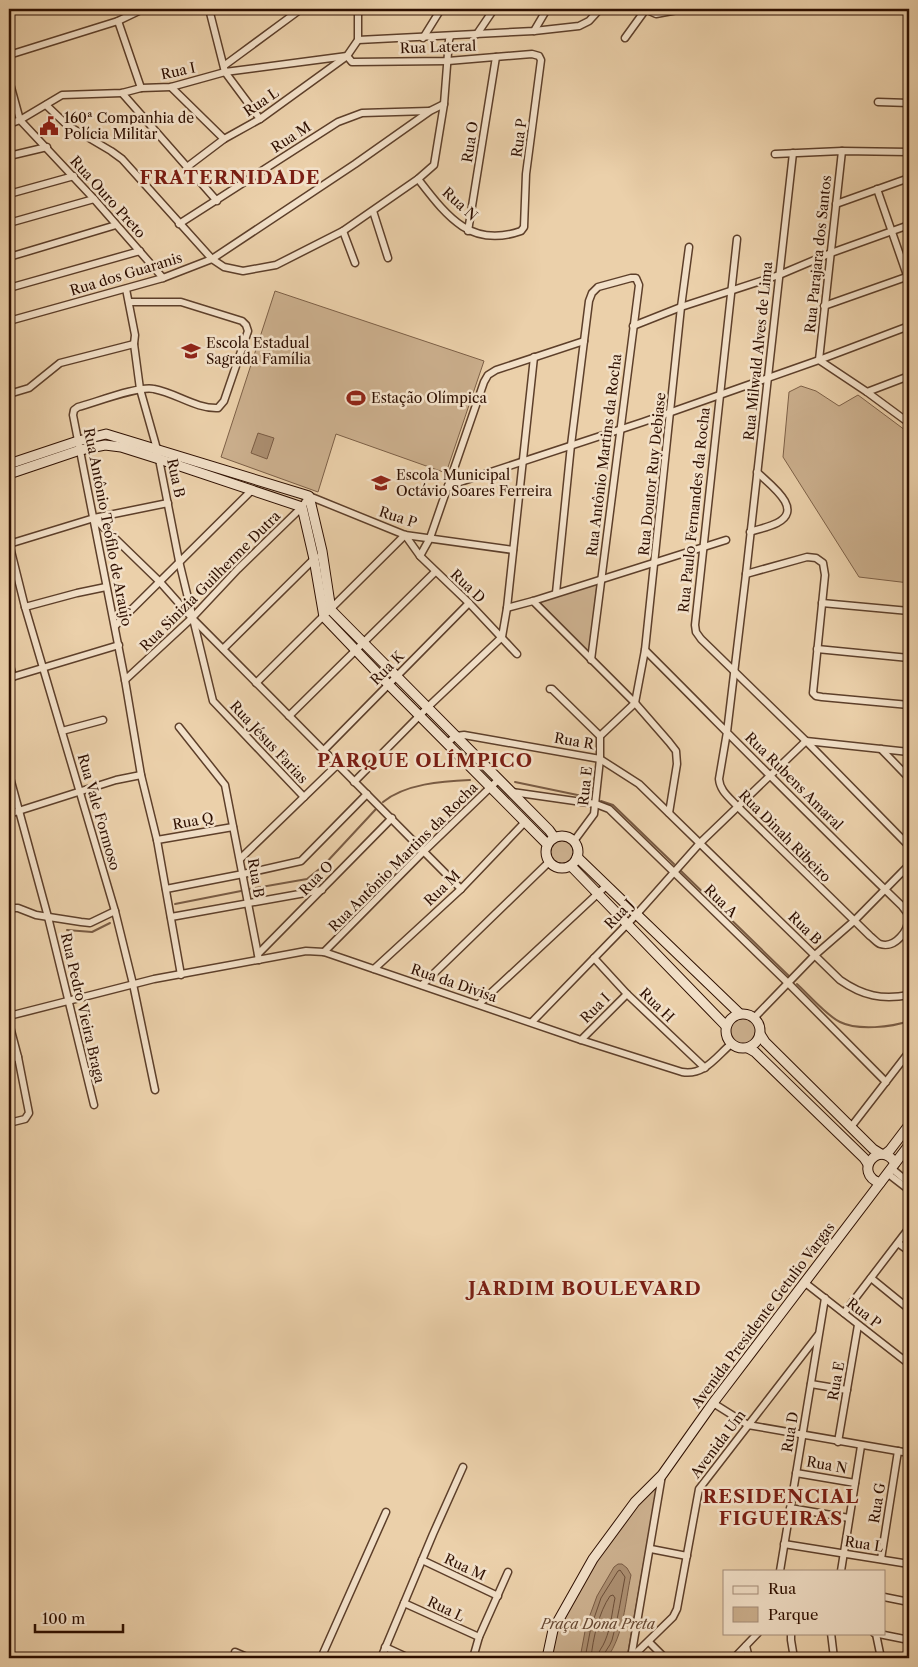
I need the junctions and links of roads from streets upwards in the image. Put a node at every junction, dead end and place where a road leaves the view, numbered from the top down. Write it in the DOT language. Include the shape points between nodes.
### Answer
graph roads {
  1 [pos="143,9"];
  2 [pos="209,9"];
  3 [pos="301,9"];
  4 [pos="358,9"];
  5 [pos="441,9"];
  6 [pos="494,9"];
  7 [pos="547,9"];
  8 [pos="645,9"];
  9 [pos="683,9"];
  10 [pos="597,10"];
  11 [pos="118,21"];
  12 [pos="534,31"];
  13 [pos="478,34"];
  14 [pos="450,37"];
  15 [pos="423,38"];
  16 [pos="625,38"];
  17 [pos="358,40"];
  18 [pos="532,54"];
  19 [pos="9,55"];
  20 [pos="347,56"];
  21 [pos="496,57"];
  22 [pos="448,61"];
  23 [pos="225,68"];
  24 [pos="9,80"];
  25 [pos="171,87"];
  26 [pos="141,88"];
  27 [pos="122,93"];
  28 [pos="878,102"];
  29 [pos="444,104"];
  30 [pos="909,104"];
  31 [pos="46,105"];
  32 [pos="430,111"];
  33 [pos="260,119"];
  34 [pos="20,120"];
  35 [pos="9,124"];
  36 [pos="224,139"];
  37 [pos="47,147"];
  38 [pos="842,151"];
  39 [pos="909,152"];
  40 [pos="793,153"];
  41 [pos="775,154"];
  42 [pos="9,156"];
  43 [pos="187,167"];
  44 [pos="74,176"];
  45 [pos="909,178"];
  46 [pos="418,179"];
  47 [pos="877,189"];
  48 [pos="9,194"];
  49 [pos="94,199"];
  50 [pos="217,201"];
  51 [pos="836,204"];
  52 [pos="373,211"];
  53 [pos="9,223"];
  54 [pos="179,224"];
  55 [pos="116,225"];
  56 [pos="909,225"];
  57 [pos="343,231"];
  58 [pos="468,231"];
  59 [pos="521,231"];
  60 [pos="891,231"];
  61 [pos="736,239"];
  62 [pos="689,247"];
  63 [pos="140,251"];
  64 [pos="830,253"];
  65 [pos="9,257"];
  66 [pos="388,258"];
  67 [pos="212,259"];
  68 [pos="355,263"];
  69 [pos="780,275"];
  70 [pos="163,278"];
  71 [pos="909,278"];
  72 [pos="9,288"];
  73 [pos="126,289"];
  74 [pos="730,292"];
  75 [pos="128,302"];
  76 [pos="824,306"];
  77 [pos="681,307"];
  78 [pos="9,321"];
  79 [pos="633,326"];
  80 [pos="909,326"];
  81 [pos="584,341"];
  82 [pos="134,344"];
  83 [pos="534,357"];
  84 [pos="819,360"];
  85 [pos="909,376"];
  86 [pos="768,378"];
  87 [pos="140,389"];
  88 [pos="867,392"];
  89 [pos="9,394"];
  90 [pos="719,395"];
  91 [pos="671,412"];
  92 [pos="909,423"];
  93 [pos="619,430"];
  94 [pos="79,445"];
  95 [pos="572,445"];
  96 [pos="157,448"];
  97 [pos="159,459"];
  98 [pos="523,460"];
  99 [pos="9,464"];
  100 [pos="757,472"];
  101 [pos="9,474"];
  102 [pos="448,486"];
  103 [pos="252,490"];
  104 [pos="309,496"];
  105 [pos="168,503"];
  106 [pos="302,507"];
  107 [pos="94,518"];
  108 [pos="750,532"];
  109 [pos="405,535"];
  110 [pos="430,538"];
  111 [pos="726,540"];
  112 [pos="9,543"];
  113 [pos="703,546"];
  114 [pos="513,550"];
  115 [pos="322,551"];
  116 [pos="749,551"];
  117 [pos="420,556"];
  118 [pos="314,559"];
  119 [pos="179,561"];
  120 [pos="655,561"];
  121 [pos="435,572"];
  122 [pos="746,574"];
  123 [pos="601,579"];
  124 [pos="160,582"];
  125 [pos="106,587"];
  126 [pos="556,593"];
  127 [pos="533,601"];
  128 [pos="469,603"];
  129 [pos="822,603"];
  130 [pos="25,607"];
  131 [pos="507,608"];
  132 [pos="909,611"];
  133 [pos="327,613"];
  134 [pos="192,618"];
  135 [pos="115,626"];
  136 [pos="502,637"];
  137 [pos="363,643"];
  138 [pos="119,645"];
  139 [pos="817,648"];
  140 [pos="223,649"];
  141 [pos="355,650"];
  142 [pos="645,650"];
  143 [pos="517,654"];
  144 [pos="909,658"];
  145 [pos="590,660"];
  146 [pos="9,662"];
  147 [pos="43,668"];
  148 [pos="735,671"];
  149 [pos="11,677"];
  150 [pos="396,677"];
  151 [pos="125,680"];
  152 [pos="256,683"];
  153 [pos="388,684"];
  154 [pos="550,689"];
  155 [pos="635,703"];
  156 [pos="909,705"];
  157 [pos="429,707"];
  158 [pos="289,716"];
  159 [pos="421,716"];
  160 [pos="103,720"];
  161 [pos="178,727"];
  162 [pos="62,731"];
  163 [pos="727,732"];
  164 [pos="456,736"];
  165 [pos="600,736"];
  166 [pos="806,741"];
  167 [pos="447,743"];
  168 [pos="881,749"];
  169 [pos="323,751"];
  170 [pos="909,752"];
  171 [pos="600,759"];
  172 [pos="337,765"];
  173 [pos="9,774"];
  174 [pos="141,775"];
  175 [pos="770,776"];
  176 [pos="909,778"];
  177 [pos="499,779"];
  178 [pos="354,782"];
  179 [pos="490,788"];
  180 [pos="81,791"];
  181 [pos="510,792"];
  182 [pos="367,794"];
  183 [pos="304,797"];
  184 [pos="596,804"];
  185 [pos="737,806"];
  186 [pos="20,811"];
  187 [pos="669,813"];
  188 [pos="9,814"];
  189 [pos="392,818"];
  190 [pos="524,822"];
  191 [pos="233,827"];
  192 [pos="156,840"];
  193 [pos="551,840"];
  194 [pos="574,841"];
  195 [pos="700,843"];
  196 [pos="909,846"];
  197 [pos="424,852"];
  198 [pos="577,857"];
  199 [pos="240,859"];
  200 [pos="549,862"];
  201 [pos="909,865"];
  202 [pos="571,866"];
  203 [pos="673,872"];
  204 [pos="243,874"];
  205 [pos="606,886"];
  206 [pos="166,889"];
  207 [pos="461,889"];
  208 [pos="885,889"];
  209 [pos="322,890"];
  210 [pos="597,894"];
  211 [pos="248,904"];
  212 [pos="9,908"];
  213 [pos="115,911"];
  214 [pos="636,915"];
  215 [pos="48,917"];
  216 [pos="171,917"];
  217 [pos="854,921"];
  218 [pos="626,924"];
  219 [pos="902,936"];
  220 [pos="324,952"];
  221 [pos="815,955"];
  222 [pos="258,957"];
  223 [pos="594,958"];
  224 [pos="374,969"];
  225 [pos="181,975"];
  226 [pos="133,984"];
  227 [pos="788,984"];
  228 [pos="422,985"];
  229 [pos="627,994"];
  230 [pos="909,995"];
  231 [pos="69,1000"];
  232 [pos="479,1004"];
  233 [pos="740,1014"];
  234 [pos="9,1016"];
  235 [pos="754,1018"];
  236 [pos="532,1022"];
  237 [pos="9,1023"];
  238 [pos="726,1026"];
  239 [pos="760,1034"];
  240 [pos="581,1040"];
  241 [pos="731,1044"];
  242 [pos="748,1048"];
  243 [pos="909,1052"];
  244 [pos="18,1057"];
  245 [pos="9,1059"];
  246 [pos="705,1068"];
  247 [pos="886,1082"];
  248 [pos="155,1090"];
  249 [pos="94,1105"];
  250 [pos="839,1115"];
  251 [pos="9,1123"];
  252 [pos="830,1125"];
  253 [pos="909,1125"];
  254 [pos="851,1127"];
  255 [pos="909,1145"];
  256 [pos="883,1154"];
  257 [pos="868,1164"];
  258 [pos="891,1168"];
  259 [pos="880,1183"];
  260 [pos="909,1183"];
  261 [pos="909,1190"];
  262 [pos="909,1228"];
  263 [pos="898,1243"];
  264 [pos="909,1251"];
  265 [pos="871,1278"];
  266 [pos="804,1282"];
  267 [pos="825,1298"];
  268 [pos="909,1309"];
  269 [pos="844,1313"];
  270 [pos="858,1325"];
  271 [pos="818,1335"];
  272 [pos="909,1364"];
  273 [pos="811,1384"];
  274 [pos="847,1390"];
  275 [pos="713,1403"];
  276 [pos="748,1425"];
  277 [pos="802,1436"];
  278 [pos="838,1442"];
  279 [pos="861,1446"];
  280 [pos="898,1451"];
  281 [pos="909,1453"];
  282 [pos="463,1467"];
  283 [pos="796,1473"];
  284 [pos="662,1475"];
  285 [pos="855,1483"];
  286 [pos="790,1508"];
  287 [pos="386,1512"];
  288 [pos="849,1518"];
  289 [pos="784,1544"];
  290 [pos="651,1550"];
  291 [pos="844,1553"];
  292 [pos="687,1556"];
  293 [pos="881,1559"];
  294 [pos="422,1560"];
  295 [pos="909,1564"];
  296 [pos="780,1570"];
  297 [pos="841,1570"];
  298 [pos="508,1572"];
  299 [pos="498,1596"];
  300 [pos="886,1597"];
  301 [pos="909,1602"];
  302 [pos="404,1603"];
  303 [pos="757,1634"];
  304 [pos="792,1634"];
  305 [pos="831,1634"];
  306 [pos="875,1634"];
  307 [pos="880,1634"];
  308 [pos="479,1638"];
  309 [pos="909,1640"];
  310 [pos="648,1642"];
  311 [pos="746,1646"];
  312 [pos="385,1647"];
  313 [pos="235,1652"];
  314 [pos="249,1658"];
  315 [pos="321,1658"];
  316 [pos="381,1658"];
  317 [pos="409,1658"];
  318 [pos="473,1658"];
  319 [pos="547,1658"];
  320 [pos="631,1658"];
  321 [pos="665,1658"];
  322 [pos="734,1658"];
  323 [pos="749,1658"];
  324 [pos="794,1658"];
  325 [pos="834,1658"];
  326 [pos="881,1658"];
  1 -- 11 [label="street"];
  2 -- 23 [label="street"];
  3 -- 23 [label="street"];
  4 -- 17 [label="street"];
  5 -- 15 [label="street"];
  6 -- 13 [label="street"];
  7 -- 12 [label="street"];
  8 -- 9 [label="street" via="656,14"];
  8 -- 16 [label="street"];
  10 -- 12 [label="street" via="589,21 578,26"];
  11 -- 19 [label="street"];
  11 -- 26 [label="street"];
  12 -- 13 [label="street"];
  13 -- 14 [label="street"];
  14 -- 15 [label="street"];
  14 -- 22 [label="street"];
  15 -- 17 [label="street"];
  17 -- 20 [label="street, Rua L"];
  18 -- 21 [label="street, Rua Lateral"];
  18 -- 59 [label="street, Rua P" via="539,56 542,65"];
  20 -- 22 [label="street, Rua Lateral" via="352,62"];
  20 -- 23 [label="street, Rua I"];
  20 -- 33 [label="street, Rua L"];
  21 -- 22 [label="street, Rua Lateral"];
  21 -- 58 [label="street, Rua O"];
  22 -- 29 [label="street"];
  23 -- 25 [label="street, Rua I"];
  23 -- 33 [label="street"];
  24 -- 34 [label="street, Rua Ouro Preto"];
  25 -- 26 [label="street, Rua I"];
  25 -- 36 [label="street"];
  26 -- 27 [label="street, Rua I"];
  27 -- 31 [label="street, Rua I" via="62,95"];
  27 -- 43 [label="street"];
  28 -- 30 [label="street"];
  29 -- 32 [label="street, Rua dos Guaranis"];
  29 -- 46 [label="street" via="434,165"];
  31 -- 34 [label="street, Rua I"];
  31 -- 54 [label="street" via="67,125 122,159"];
  32 -- 50 [label="street, Rua M" via="362,113 338,122"];
  32 -- 67 [label="street, Rua dos Guaranis"];
  33 -- 36 [label="street, Rua L"];
  34 -- 35 [label="street, Rua I"];
  34 -- 37 [label="street, Rua Ouro Preto"];
  36 -- 43 [label="street, Rua L"];
  37 -- 42 [label="street"];
  37 -- 44 [label="street, Rua Ouro Preto"];
  38 -- 39 [label="street"];
  38 -- 40 [label="street"];
  38 -- 51 [label="street, Rua Parajara dos Santos"];
  40 -- 41 [label="street"];
  40 -- 69 [label="street, Rua Milwald Alves de Lima"];
  43 -- 50 [label="street"];
  44 -- 48 [label="street"];
  44 -- 49 [label="street, Rua Ouro Preto"];
  45 -- 47 [label="street"];
  46 -- 52 [label="street"];
  46 -- 58 [label="street, Rua N" via="440,206"];
  47 -- 51 [label="street"];
  47 -- 60 [label="street"];
  49 -- 53 [label="street"];
  49 -- 55 [label="street, Rua Ouro Preto"];
  50 -- 54 [label="street, Rua M"];
  51 -- 64 [label="street, Rua Parajara dos Santos"];
  52 -- 57 [label="street"];
  52 -- 66 [label="street"];
  54 -- 67 [label="street"];
  55 -- 63 [label="street, Rua Ouro Preto"];
  55 -- 65 [label="street"];
  56 -- 60 [label="street"];
  57 -- 67 [label="street" via="276,265 258,270 232,270"];
  57 -- 68 [label="street"];
  58 -- 59 [label="street, Rua N" via="494,235"];
  60 -- 64 [label="street"];
  60 -- 71 [label="street"];
  61 -- 74 [label="street, Rua Paulo Fernandes da Rocha"];
  62 -- 77 [label="street, Rua Doutor Ruy Debiase"];
  63 -- 70 [label="street, Rua Ouro Preto"];
  63 -- 72 [label="street"];
  64 -- 69 [label="street"];
  64 -- 76 [label="street, Rua Parajara dos Santos"];
  67 -- 70 [label="street, Rua dos Guaranis"];
  69 -- 74 [label="street"];
  69 -- 86 [label="street, Rua Milwald Alves de Lima"];
  70 -- 73 [label="street, Rua dos Guaranis"];
  71 -- 76 [label="street"];
  73 -- 75 [label="street, Rua B"];
  73 -- 78 [label="street, Rua dos Guaranis"];
  74 -- 77 [label="street"];
  74 -- 90 [label="street, Rua Paulo Fernandes da Rocha"];
  75 -- 82 [label="street, Rua B"];
  75 -- 87 [label="street, Rua Antônio Teófilo de Araújo" via="181,302 242,321 248,331 224,401 218,408 153,388"];
  76 -- 84 [label="street, Rua Parajara dos Santos"];
  77 -- 79 [label="street"];
  77 -- 91 [label="street, Rua Doutor Ruy Debiase"];
  79 -- 81 [label="street, Rua Antônio Martins da Rocha" via="639,285 636,278 612,283 592,293"];
  79 -- 93 [label="street, Rua Antônio Martins da Rocha"];
  80 -- 84 [label="street"];
  81 -- 83 [label="street"];
  81 -- 95 [label="street"];
  82 -- 87 [label="street, Rua B"];
  82 -- 89 [label="street" via="60,363 29,388"];
  83 -- 98 [label="street"];
  83 -- 102 [label="street" via="488,375"];
  84 -- 86 [label="street"];
  84 -- 88 [label="street"];
  85 -- 88 [label="street"];
  86 -- 90 [label="street"];
  86 -- 100 [label="street, Rua Milwald Alves de Lima"];
  87 -- 94 [label="street, Rua Antônio Teófilo de Araújo" via="74,410"];
  87 -- 96 [label="street, Rua B"];
  88 -- 92 [label="street"];
  90 -- 91 [label="street"];
  90 -- 113 [label="street, Rua Paulo Fernandes da Rocha"];
  91 -- 93 [label="street"];
  91 -- 120 [label="street, Rua Doutor Ruy Debiase"];
  93 -- 95 [label="street"];
  93 -- 123 [label="street, Rua Antônio Martins da Rocha"];
  94 -- 96 [label="street" via="106,434"];
  94 -- 97 [label="street" via="105,445"];
  94 -- 99 [label="street"];
  94 -- 101 [label="street"];
  94 -- 107 [label="street, Rua Antônio Teófilo de Araújo"];
  95 -- 98 [label="street"];
  95 -- 126 [label="street"];
  96 -- 97 [label="street, Rua B"];
  96 -- 104 [label="street"];
  97 -- 103 [label="street"];
  97 -- 105 [label="street, Rua B"];
  98 -- 102 [label="street"];
  98 -- 114 [label="street"];
  100 -- 108 [label="street, Rua Milwald Alves de Lima"];
  100 -- 108 [label="street" via="783,497 788,512 777,523"];
  102 -- 110 [label="street"];
  103 -- 106 [label="street"];
  103 -- 119 [label="street"];
  104 -- 106 [label="street, Rua Sinizia Guilherme Dutra"];
  104 -- 109 [label="street, Rua P"];
  104 -- 115 [label="street"];
  105 -- 107 [label="street"];
  105 -- 119 [label="street, Rua B"];
  106 -- 118 [label="street"];
  106 -- 134 [label="street, Rua Sinizia Guilherme Dutra"];
  107 -- 112 [label="street"];
  107 -- 124 [label="street"];
  107 -- 125 [label="street, Rua Antônio Teófilo de Araújo"];
  108 -- 116 [label="street, Rua Milwald Alves de Lima"];
  109 -- 110 [label="street, Rua P"];
  109 -- 117 [label="street, Rua D"];
  109 -- 133 [label="street"];
  110 -- 114 [label="street, Rua P"];
  110 -- 117 [label="street"];
  111 -- 113 [label="street"];
  112 -- 130 [label="street, Rua Vale Formoso"];
  113 -- 120 [label="street"];
  113 -- 148 [label="street, Rua Paulo Fernandes da Rocha" via="696,632"];
  114 -- 131 [label="street"];
  115 -- 118 [label="street"];
  115 -- 133 [label="street"];
  116 -- 122 [label="street, Rua Dinah Ribeiro"];
  117 -- 121 [label="street, Rua D"];
  118 -- 133 [label="street"];
  118 -- 140 [label="street"];
  119 -- 124 [label="street"];
  119 -- 134 [label="street, Rua B"];
  120 -- 123 [label="street"];
  120 -- 142 [label="street, Rua Doutor Ruy Debiase"];
  121 -- 128 [label="street, Rua D"];
  121 -- 137 [label="street"];
  122 -- 129 [label="street" via="807,557 816,558 823,563 826,576"];
  122 -- 148 [label="street, Rua Dinah Ribeiro"];
  123 -- 126 [label="street"];
  123 -- 145 [label="street, Rua Antônio Martins da Rocha"];
  124 -- 134 [label="street"];
  124 -- 135 [label="street"];
  125 -- 130 [label="street"];
  125 -- 135 [label="street, Rua Antônio Teófilo de Araújo"];
  126 -- 127 [label="street"];
  127 -- 131 [label="street"];
  127 -- 145 [label="street"];
  128 -- 136 [label="street, Rua D"];
  128 -- 150 [label="street, Rua K"];
  129 -- 132 [label="street"];
  129 -- 139 [label="street"];
  130 -- 147 [label="street, Rua Vale Formoso"];
  131 -- 136 [label="street"];
  133 -- 137 [label="street"];
  133 -- 141 [label="street"];
  133 -- 152 [label="street"];
  134 -- 140 [label="street"];
  134 -- 151 [label="street, Rua Sinizia Guilherme Dutra"];
  134 -- 183 [label="street, Rua Jésus Farias" via="213,701"];
  135 -- 138 [label="street, Rua Antônio Teófilo de Araújo"];
  136 -- 143 [label="street, Rua D"];
  136 -- 157 [label="street"];
  137 -- 141 [label="street"];
  137 -- 150 [label="street"];
  138 -- 147 [label="street"];
  138 -- 151 [label="street, Rua Antônio Teófilo de Araújo"];
  139 -- 144 [label="street"];
  139 -- 156 [label="street" via="813,693 816,696"];
  140 -- 152 [label="street"];
  141 -- 153 [label="street"];
  141 -- 158 [label="street"];
  142 -- 155 [label="street, Rua Doutor Ruy Debiase"];
  142 -- 163 [label="street, Rua Rubens Amaral"];
  145 -- 155 [label="street"];
  146 -- 149 [label="street"];
  147 -- 149 [label="street"];
  147 -- 162 [label="street, Rua Vale Formoso"];
  148 -- 163 [label="street, Rua Dinah Ribeiro"];
  148 -- 166 [label="street, Rua Paulo Fernandes da Rocha"];
  150 -- 153 [label="street, Rua K"];
  150 -- 157 [label="street"];
  151 -- 174 [label="street, Rua Antônio Teófilo de Araújo"];
  152 -- 158 [label="street"];
  153 -- 159 [label="street"];
  153 -- 169 [label="street, Rua K"];
  154 -- 165 [label="street"];
  155 -- 165 [label="street"];
  155 -- 187 [label="street" via="676,751"];
  157 -- 159 [label="street"];
  157 -- 164 [label="street"];
  158 -- 169 [label="street"];
  159 -- 167 [label="street"];
  159 -- 178 [label="street"];
  160 -- 162 [label="street"];
  161 -- 191 [label="street, Rua B" via="225,785"];
  162 -- 180 [label="street, Rua Vale Formoso"];
  163 -- 175 [label="street, Rua Rubens Amaral"];
  163 -- 185 [label="street, Rua Dinah Ribeiro" via="720,784"];
  164 -- 167 [label="street"];
  164 -- 171 [label="street, Rua R"];
  164 -- 177 [label="street"];
  165 -- 171 [label="street, Rua E"];
  166 -- 168 [label="street"];
  166 -- 175 [label="street, Rua J"];
  166 -- 196 [label="street, Rua Paulo Fernandes da Rocha"];
  167 -- 179 [label="street"];
  168 -- 170 [label="street"];
  168 -- 176 [label="street"];
  169 -- 172 [label="street"];
  171 -- 184 [label="street, Rua E"];
  171 -- 187 [label="street, Rua R" via="638,784"];
  172 -- 178 [label="street"];
  172 -- 183 [label="street"];
  173 -- 186 [label="street, Rua Pedro Vieira Braga"];
  174 -- 180 [label="street"];
  174 -- 192 [label="street, Rua Antônio Teófilo de Araújo"];
  175 -- 185 [label="street, Rua J"];
  175 -- 208 [label="street, Rua Rubens Amaral"];
  177 -- 179 [label="street, Rua Antônio Martins da Rocha"];
  177 -- 181 [label="street"];
  178 -- 182 [label="street"];
  179 -- 190 [label="street"];
  179 -- 197 [label="street, Rua Antônio Martins da Rocha"];
  180 -- 186 [label="street"];
  180 -- 213 [label="street, Rua Vale Formoso"];
  181 -- 184 [label="street, Rua A"];
  181 -- 193 [label="street" via="549,830"];
  182 -- 189 [label="street"];
  182 -- 204 [label="street" via="301,861"];
  183 -- 199 [label="street"];
  184 -- 194 [label="street, Rua E" via="592,819"];
  184 -- 203 [label="street, Rua A" via="609,809"];
  185 -- 195 [label="street, Rua J"];
  185 -- 217 [label="street, Rua Dinah Ribeiro"];
  186 -- 188 [label="street"];
  186 -- 215 [label="street, Rua Pedro Vieira Braga"];
  187 -- 195 [label="street, Rua R"];
  189 -- 197 [label="street"];
  189 -- 209 [label="street, Rua O"];
  190 -- 193 [label="street"];
  190 -- 207 [label="street, Rua M"];
  191 -- 192 [label="street, Rua Q"];
  191 -- 199 [label="street, Rua B"];
  192 -- 206 [label="street, Rua Antônio Teófilo de Araújo"];
  193 -- 194 [label="street" via="565,836"];
  193 -- 200 [label="street" via="545,853"];
  194 -- 198 [label="street"];
  195 -- 203 [label="street, Rua J"];
  195 -- 221 [label="street, Rua B"];
  197 -- 207 [label="street"];
  197 -- 220 [label="street, Rua Antônio Martins da Rocha"];
  198 -- 202 [label="street"];
  198 -- 205 [label="street"];
  199 -- 204 [label="street, Rua B"];
  200 -- 202 [label="street" via="561,869"];
  200 -- 228 [label="street"];
  201 -- 208 [label="street"];
  202 -- 210 [label="street"];
  203 -- 214 [label="street, Rua J"];
  203 -- 227 [label="street, Rua A"];
  204 -- 206 [label="street"];
  204 -- 211 [label="street, Rua B"];
  205 -- 210 [label="street"];
  205 -- 214 [label="street"];
  206 -- 216 [label="street, Rua Antônio Teófilo de Araújo"];
  207 -- 224 [label="street, Rua M"];
  208 -- 217 [label="street"];
  208 -- 219 [label="street, Rua Rubens Amaral" via="908,915"];
  209 -- 211 [label="street"];
  209 -- 222 [label="street, Rua O"];
  210 -- 218 [label="street"];
  210 -- 232 [label="street"];
  211 -- 216 [label="street"];
  211 -- 222 [label="street, Rua B"];
  212 -- 215 [label="street"];
  213 -- 215 [label="street" via="90,923"];
  213 -- 226 [label="street, Rua Vale Formoso"];
  214 -- 218 [label="street, Rua J"];
  214 -- 233 [label="street"];
  215 -- 231 [label="street, Rua Pedro Vieira Braga"];
  216 -- 225 [label="street, Rua Antônio Teófilo de Araújo"];
  217 -- 219 [label="street, Rua Dinah Ribeiro" via="880,944 896,941"];
  217 -- 221 [label="street"];
  218 -- 223 [label="street, Rua J"];
  218 -- 238 [label="street"];
  220 -- 222 [label="street, Rua da Divisa"];
  220 -- 224 [label="street, Rua da Divisa"];
  221 -- 227 [label="street"];
  221 -- 230 [label="street, Rua B" via="840,980 858,992 893,998"];
  222 -- 225 [label="street, Rua da Divisa"];
  223 -- 229 [label="street, Rua H"];
  223 -- 236 [label="street, Rua J"];
  224 -- 228 [label="street, Rua da Divisa"];
  225 -- 226 [label="street, Rua da Divisa"];
  226 -- 231 [label="street, Rua da Divisa"];
  226 -- 248 [label="street, Rua Vale Formoso"];
  227 -- 235 [label="street"];
  227 -- 247 [label="street, Rua A"];
  228 -- 232 [label="street, Rua da Divisa"];
  229 -- 240 [label="street, Rua I"];
  229 -- 246 [label="street, Rua H"];
  231 -- 234 [label="street, Rua da Divisa"];
  231 -- 249 [label="street, Rua Pedro Vieira Braga"];
  232 -- 236 [label="street, Rua da Divisa"];
  233 -- 235 [label="street"];
  233 -- 238 [label="street"];
  235 -- 239 [label="street"];
  236 -- 240 [label="street, Rua da Divisa"];
  237 -- 244 [label="street"];
  238 -- 241 [label="street"];
  239 -- 242 [label="street" via="756,1043"];
  239 -- 250 [label="street"];
  240 -- 246 [label="street, Rua da Divisa" via="682,1072"];
  241 -- 242 [label="street"];
  241 -- 246 [label="street"];
  242 -- 252 [label="street"];
  243 -- 247 [label="street"];
  244 -- 245 [label="street"];
  244 -- 251 [label="street" via="29,1113 25,1119"];
  247 -- 254 [label="street"];
  250 -- 252 [label="street"];
  250 -- 254 [label="street"];
  252 -- 257 [label="street"];
  253 -- 256 [label="street" via="890,1150"];
  254 -- 256 [label="street" via="873,1149"];
  255 -- 258 [label="street, Avenida Presidente Getulio Vargas"];
  256 -- 257 [label="street" via="872,1158"];
  256 -- 258 [label="street" via="891,1157"];
  257 -- 259 [label="street" via="871,1177"];
  258 -- 259 [label="street, Avenida Presidente Getulio Vargas"];
  258 -- 260 [label="street"];
  258 -- 261 [label="street"];
  259 -- 266 [label="street, Avenida Presidente Getulio Vargas"];
  262 -- 263 [label="street"];
  263 -- 264 [label="street"];
  263 -- 265 [label="street"];
  265 -- 268 [label="street"];
  265 -- 269 [label="street"];
  266 -- 267 [label="street, Rua P"];
  266 -- 275 [label="street, Avenida Presidente Getulio Vargas"];
  267 -- 269 [label="street, Rua P"];
  267 -- 271 [label="street, Rua D"];
  269 -- 270 [label="street, Rua P"];
  270 -- 272 [label="street, Rua P"];
  270 -- 274 [label="street, Rua E"];
  271 -- 273 [label="street, Rua D"];
  271 -- 276 [label="street, Avenida Um"];
  273 -- 274 [label="street"];
  273 -- 277 [label="street, Rua D"];
  274 -- 278 [label="street, Rua E"];
  275 -- 276 [label="street"];
  275 -- 284 [label="street, Avenida Presidente Getulio Vargas"];
  276 -- 277 [label="street"];
  276 -- 292 [label="street, Avenida Um" via="699,1489"];
  277 -- 278 [label="street"];
  277 -- 283 [label="street, Rua D"];
  278 -- 279 [label="street"];
  279 -- 280 [label="street"];
  279 -- 285 [label="street"];
  280 -- 281 [label="street"];
  280 -- 293 [label="street, Rua G"];
  282 -- 294 [label="street"];
  283 -- 285 [label="street, Rua N"];
  283 -- 286 [label="street, Rua D"];
  284 -- 290 [label="street"];
  284 -- 319 [label="street, Avenida Presidente Getulio Vargas" via="635,1502 588,1566 553,1630"];
  285 -- 288 [label="street"];
  286 -- 288 [label="street"];
  286 -- 289 [label="street, Rua D"];
  287 -- 315 [label="street"];
  288 -- 291 [label="street"];
  289 -- 291 [label="street, Rua L"];
  289 -- 296 [label="street, Rua D"];
  290 -- 292 [label="street"];
  290 -- 320 [label="street"];
  291 -- 293 [label="street, Rua L"];
  291 -- 297 [label="street"];
  292 -- 310 [label="street, Avenida Um" via="677,1609"];
  293 -- 295 [label="street, Rua L"];
  294 -- 299 [label="street, Rua M"];
  294 -- 302 [label="street"];
  298 -- 299 [label="street"];
  299 -- 308 [label="street"];
  300 -- 301 [label="street"];
  302 -- 308 [label="street, Rua L"];
  302 -- 312 [label="street"];
  303 -- 311 [label="street"];
  304 -- 324 [label="street"];
  305 -- 325 [label="street"];
  306 -- 326 [label="street"];
  307 -- 309 [label="street"];
  308 -- 318 [label="street"];
  310 -- 320 [label="street, Avenida Um"];
  310 -- 321 [label="street"];
  311 -- 322 [label="street"];
  311 -- 323 [label="street"];
  312 -- 316 [label="street"];
  312 -- 317 [label="street"];
  313 -- 314 [label="street"];
}
